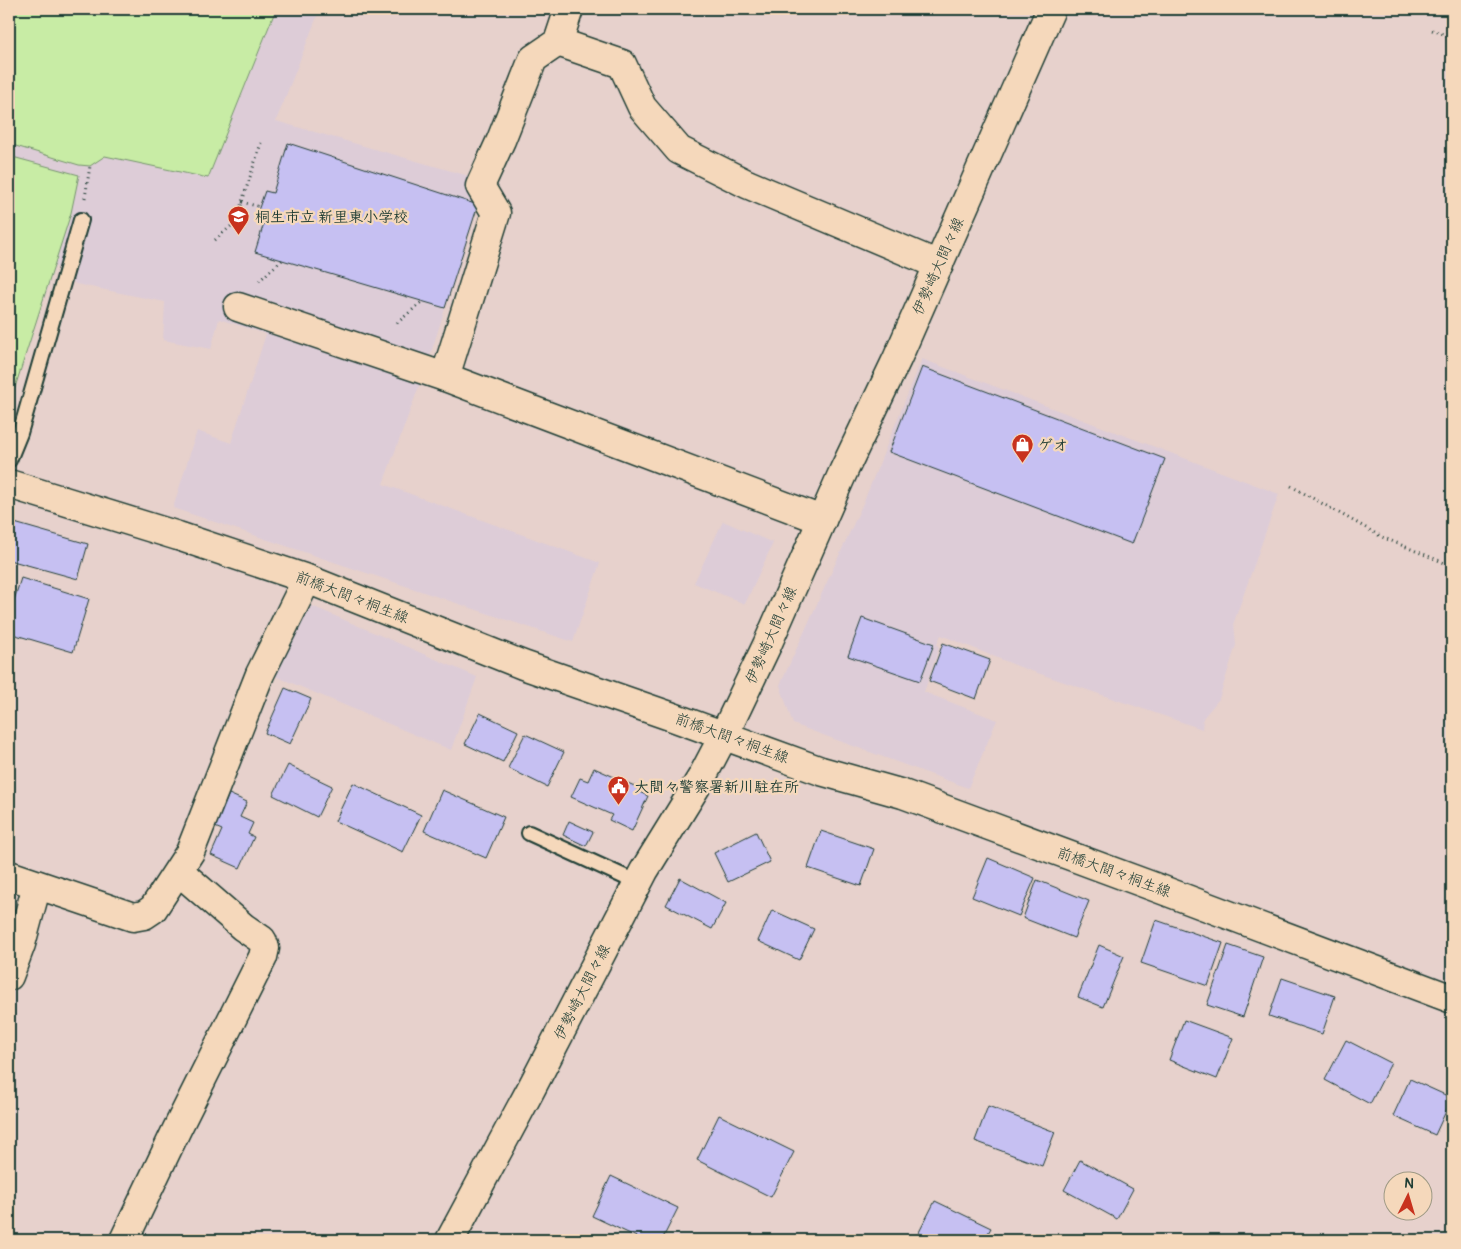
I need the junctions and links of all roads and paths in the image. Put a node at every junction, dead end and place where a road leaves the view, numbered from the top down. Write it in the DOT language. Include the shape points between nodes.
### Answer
graph roads {
  1 [pos="569,9"];
  2 [pos="1052,9"];
  3 [pos="1432,30"];
  4 [pos="1452,37"];
  5 [pos="558,42"];
  6 [pos="262,144"];
  7 [pos="90,166"];
  8 [pos="242,202"];
  9 [pos="260,206"];
  10 [pos="81,220"];
  11 [pos="215,240"];
  12 [pos="282,260"];
  13 [pos="939,265"];
  14 [pos="259,281"];
  15 [pos="423,301"];
  16 [pos="238,307"];
  17 [pos="397,323"];
  18 [pos="445,377"];
  19 [pos="9,460"];
  20 [pos="9,484"];
  21 [pos="1291,486"];
  22 [pos="822,520"];
  23 [pos="1452,566"];
  24 [pos="307,579"];
  25 [pos="724,735"];
  26 [pos="529,833"];
  27 [pos="180,870"];
  28 [pos="9,875"];
  29 [pos="638,883"];
  30 [pos="37,885"];
  31 [pos="9,976"];
  32 [pos="1452,999"];
  33 [pos="124,1240"];
  34 [pos="450,1240"];
  1 -- 5 [label="main road"];
  2 -- 13 [label="main road, 伊勢崎大間々線"];
  3 -- 4 [label="path"];
  5 -- 13 [label="main road" via="622,64 642,107 679,150 747,184"];
  5 -- 18 [label="main road" via="533,59 480,186 496,212"];
  6 -- 8 [label="path"];
  7 -- 10 [label="path"];
  8 -- 9 [label="path"];
  8 -- 11 [label="path" via="237,221"];
  10 -- 19 [label="lane" via="20,433"];
  12 -- 14 [label="path"];
  13 -- 22 [label="main road, 伊勢崎大間々線"];
  15 -- 17 [label="path"];
  16 -- 18 [label="main road"];
  18 -- 22 [label="main road"];
  20 -- 24 [label="main road, 前橋大間々桐生線"];
  21 -- 23 [label="path" via="1382,537"];
  22 -- 25 [label="main road, 伊勢崎大間々線"];
  24 -- 25 [label="main road, 前橋大間々桐生線" via="523,666"];
  24 -- 27 [label="main road" via="260,674"];
  25 -- 29 [label="main road, 伊勢崎大間々線"];
  25 -- 32 [label="main road, 前橋大間々桐生線" via="821,771 903,794"];
  26 -- 29 [label="lane"];
  27 -- 30 [label="main road" via="153,909 138,916"];
  27 -- 33 [label="main road" via="262,940 265,948"];
  28 -- 30 [label="main road"];
  29 -- 34 [label="main road, 伊勢崎大間々線"];
  30 -- 31 [label="main road" via="22,944"];
}
